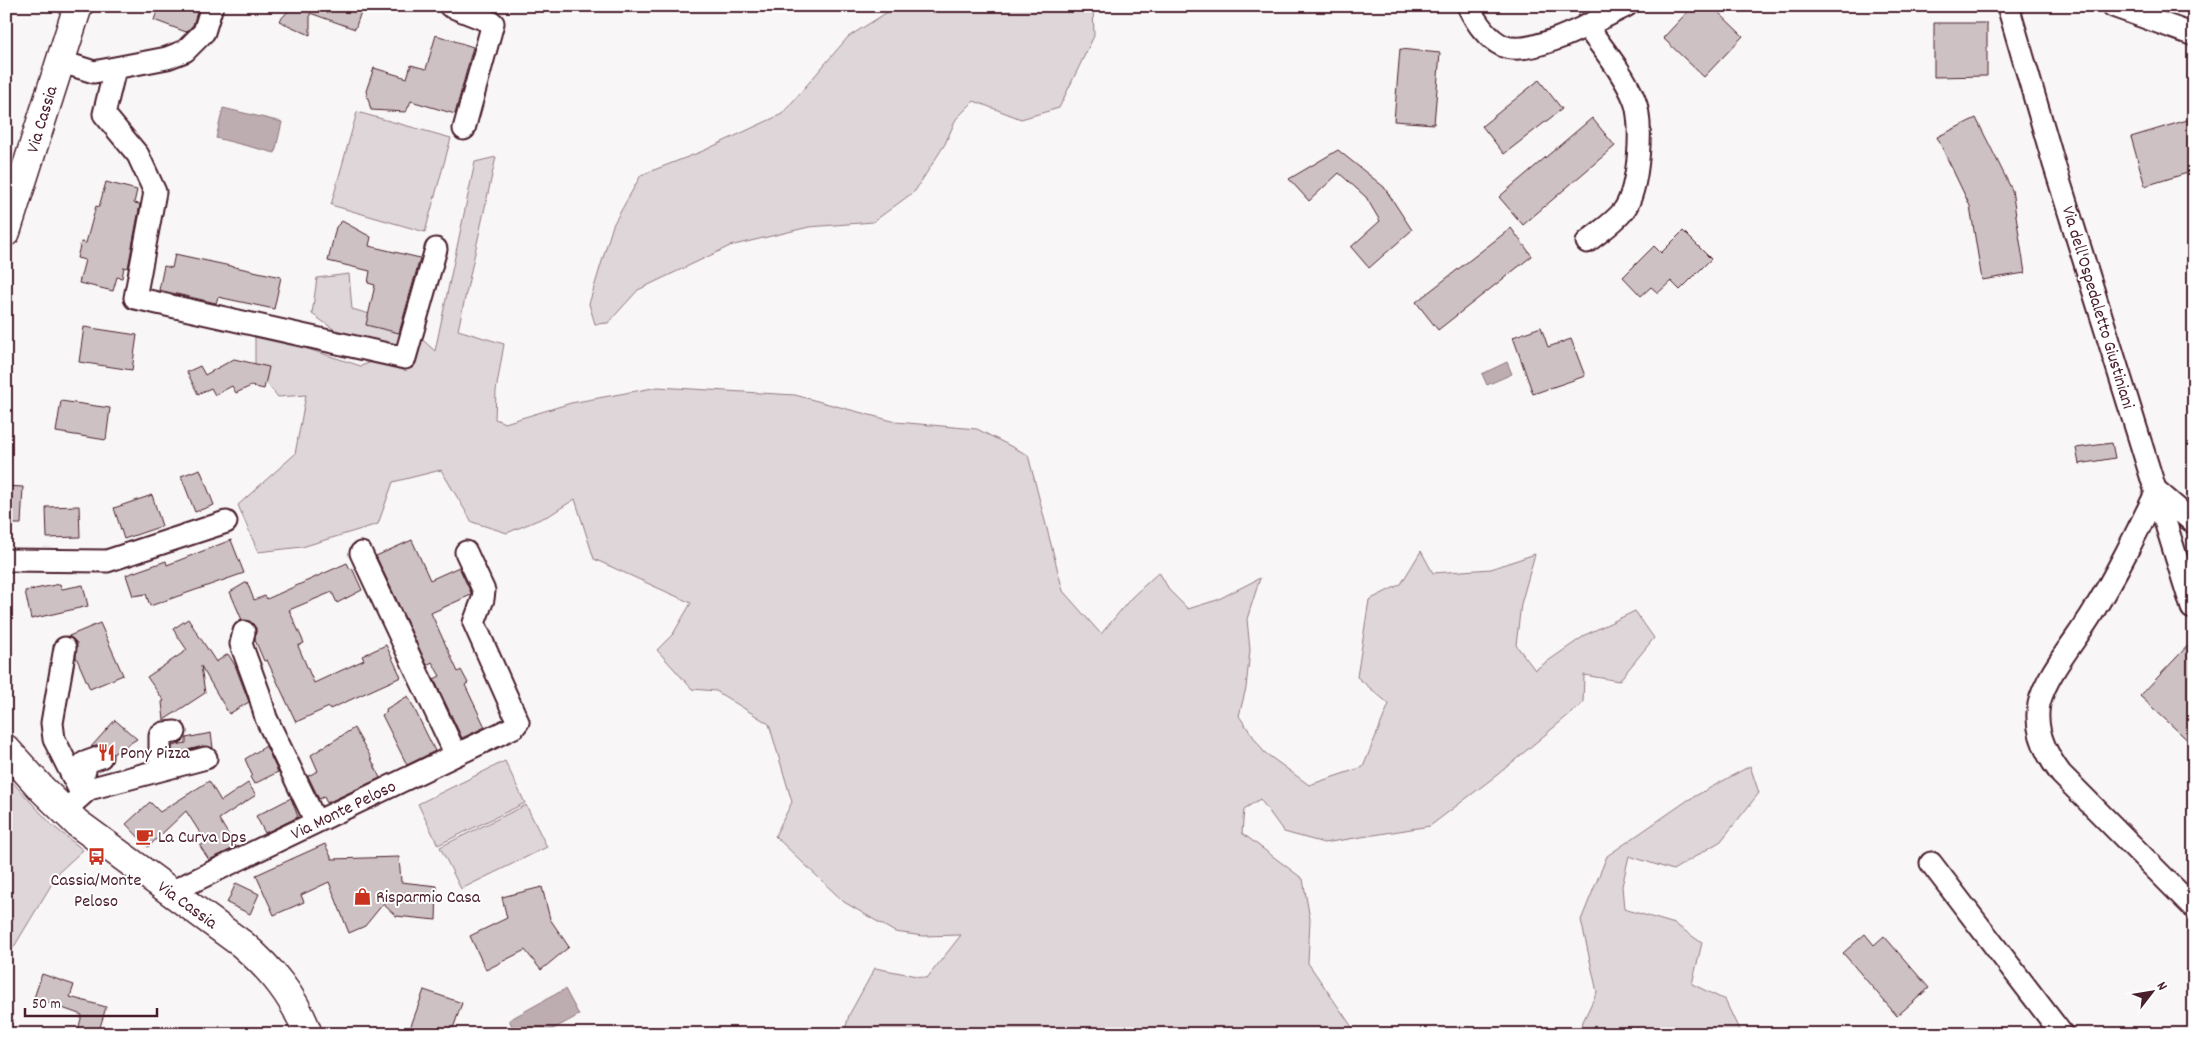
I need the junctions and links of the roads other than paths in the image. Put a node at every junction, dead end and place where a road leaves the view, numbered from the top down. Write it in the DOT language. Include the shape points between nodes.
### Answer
graph roads {
  1 [pos="212,6"];
  2 [pos="450,6"];
  3 [pos="1468,6"];
  4 [pos="1626,6"];
  5 [pos="2008,6"];
  6 [pos="2112,6"];
  7 [pos="76,7"];
  8 [pos="1586,25"];
  9 [pos="2194,35"];
  10 [pos="59,61"];
  11 [pos="115,69"];
  12 [pos="464,129"];
  13 [pos="6,232"];
  14 [pos="1587,242"];
  15 [pos="436,249"];
  16 [pos="2157,491"];
  17 [pos="226,522"];
  18 [pos="2194,523"];
  19 [pos="466,552"];
  20 [pos="361,553"];
  21 [pos="6,560"];
  22 [pos="2192,608"];
  23 [pos="244,632"];
  24 [pos="65,648"];
  25 [pos="174,732"];
  26 [pos="6,749"];
  27 [pos="456,755"];
  28 [pos="101,758"];
  29 [pos="206,758"];
  30 [pos="160,770"];
  31 [pos="73,794"];
  32 [pos="316,822"];
  33 [pos="1931,863"];
  34 [pos="171,892"];
  35 [pos="2194,908"];
  36 [pos="308,1034"];
  37 [pos="2062,1034"];
  1 -- 11 [label="street" via="204,32 185,51"];
  2 -- 12 [label="street" via="493,23"];
  3 -- 8 [label="street" via="1483,30 1505,46 1540,45"];
  4 -- 8 [label="street"];
  5 -- 16 [label="street, Via dell'Ospedaletto Giustiniani"];
  6 -- 9 [label="street"];
  7 -- 10 [label="main road, Via Cassia"];
  8 -- 14 [label="street" via="1632,94 1640,135 1628,204"];
  10 -- 11 [label="street" via="94,72"];
  10 -- 13 [label="main road, Via Cassia"];
  11 -- 15 [label="street" via="104,114 138,155 155,192 135,298 406,358"];
  16 -- 18 [label="street"];
  16 -- 22 [label="street, Via dell'Ospedaletto Giustiniani"];
  16 -- 35 [label="street" via="2112,582 2050,677 2039,705 2038,723 2046,752 2061,774"];
  17 -- 21 [label="street" via="107,561"];
  19 -- 27 [label="street, Via Monte Peloso" via="484,591 474,623 518,722"];
  20 -- 27 [label="street"];
  23 -- 32 [label="street" via="241,644 266,718"];
  24 -- 31 [label="street" via="52,723 54,740"];
  25 -- 30 [label="street" via="160,736"];
  26 -- 31 [label="main road, Via Cassia" via="24,770"];
  27 -- 32 [label="street, Via Monte Peloso"];
  28 -- 31 [label="street" via="84,763 85,770"];
  29 -- 30 [label="street"];
  30 -- 31 [label="street"];
  31 -- 34 [label="main road, Via Cassia" via="77,823"];
  32 -- 34 [label="street, Via Monte Peloso"];
  33 -- 37 [label="street"];
  34 -- 36 [label="main road, Via Cassia" via="268,966 299,1011"];
}
